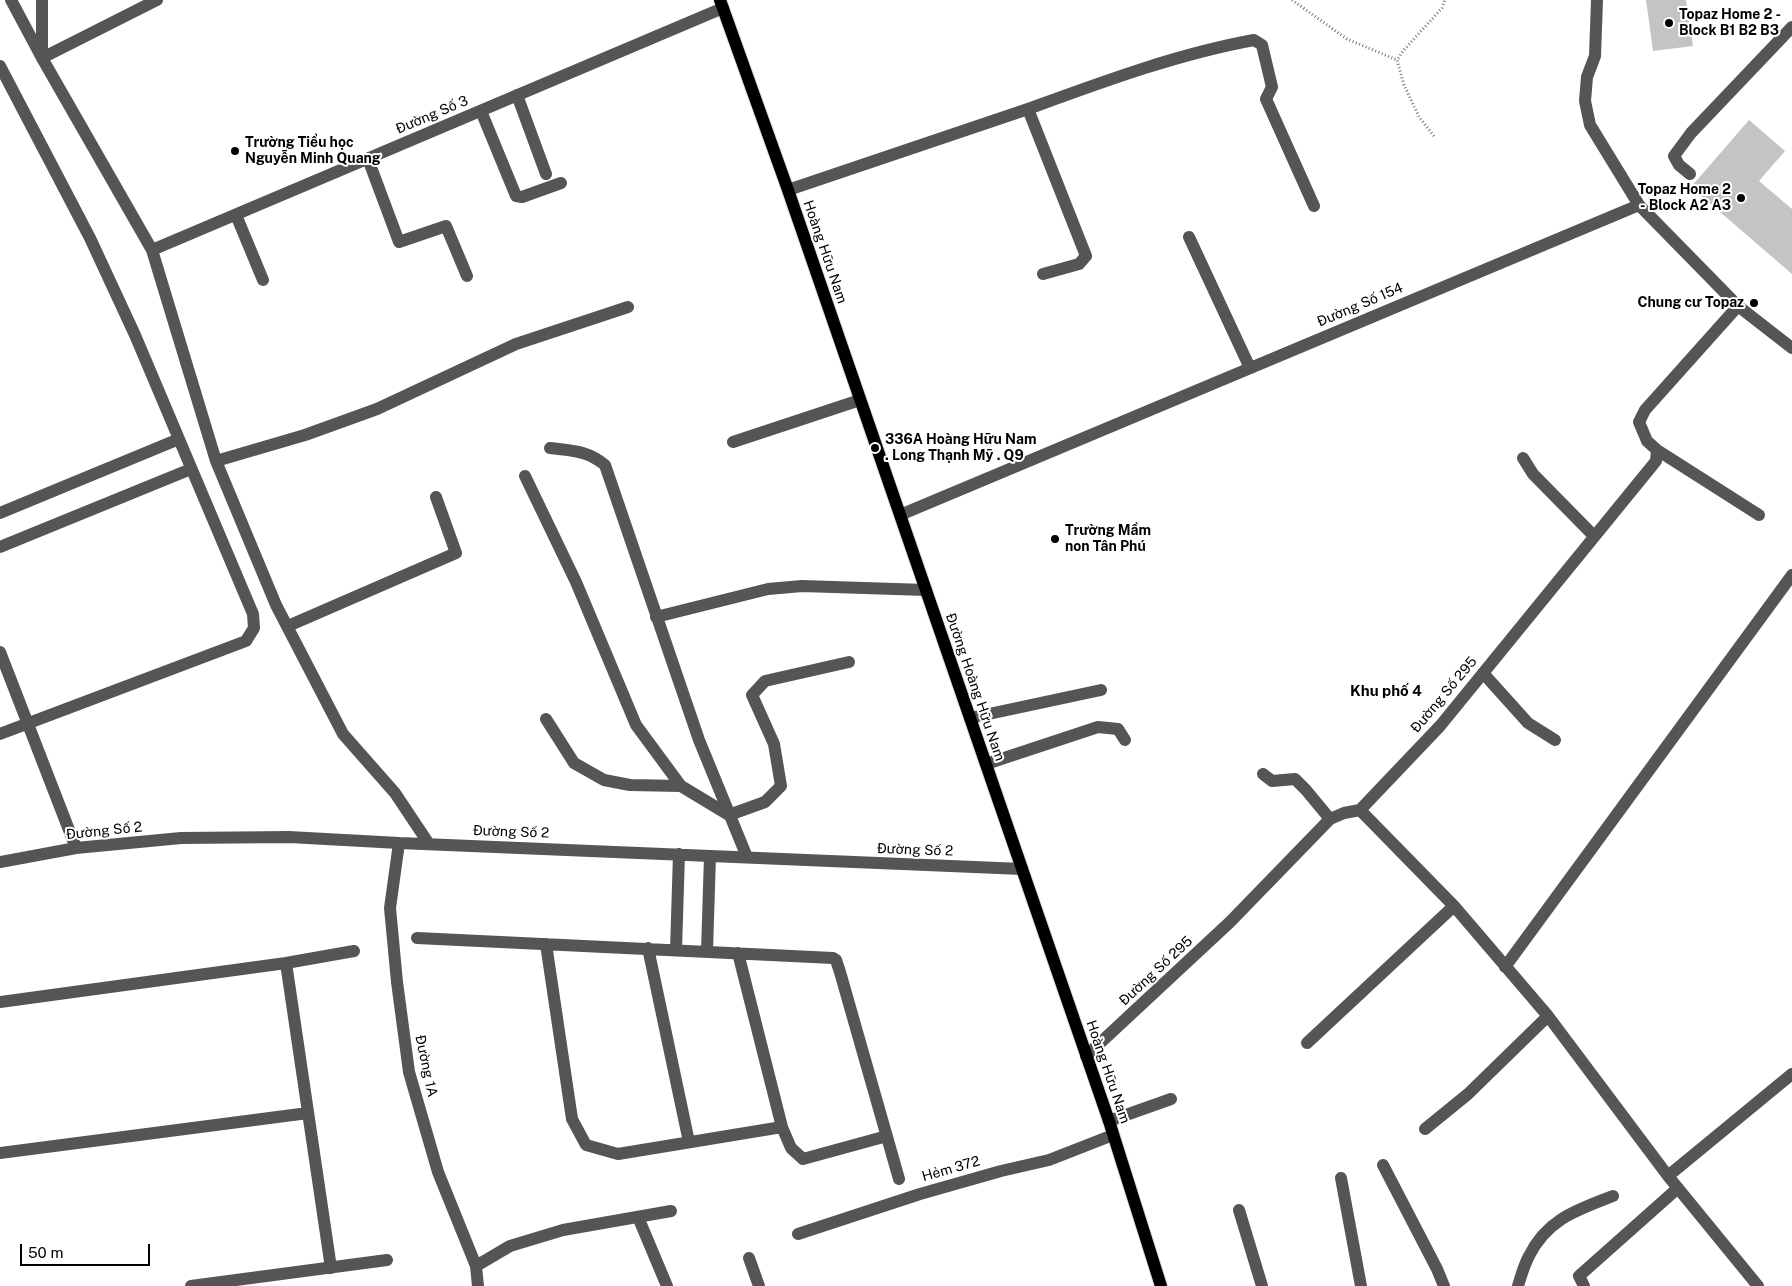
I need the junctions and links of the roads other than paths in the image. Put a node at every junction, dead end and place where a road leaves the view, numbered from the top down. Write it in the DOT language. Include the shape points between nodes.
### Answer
graph roads {
  1 [pos="11,0"];
  2 [pos="42,0"];
  3 [pos="157,0"];
  4 [pos="1597,0"];
  5 [pos="721,4"];
  6 [pos="1792,27"];
  7 [pos="42,58"];
  8 [pos="0,66"];
  9 [pos="517,96"];
  10 [pos="1028,109"];
  11 [pos="481,111"];
  12 [pos="368,159"];
  13 [pos="546,174"];
  14 [pos="1690,174"];
  15 [pos="561,183"];
  16 [pos="788,190"];
  17 [pos="1639,205"];
  18 [pos="1314,206"];
  19 [pos="236,215"];
  20 [pos="1189,237"];
  21 [pos="152,250"];
  22 [pos="1043,274"];
  23 [pos="467,276"];
  24 [pos="263,280"];
  25 [pos="1738,306"];
  26 [pos="628,307"];
  27 [pos="1792,348"];
  28 [pos="1250,368"];
  29 [pos="860,400"];
  30 [pos="179,439"];
  31 [pos="733,442"];
  32 [pos="550,448"];
  33 [pos="1657,450"];
  34 [pos="1523,458"];
  35 [pos="216,461"];
  36 [pos="191,469"];
  37 [pos="525,476"];
  38 [pos="436,497"];
  39 [pos="0,512"];
  40 [pos="900,515"];
  41 [pos="1759,515"];
  42 [pos="1594,536"];
  43 [pos="0,547"];
  44 [pos="1792,575"];
  45 [pos="926,590"];
  46 [pos="656,617"];
  47 [pos="288,626"];
  48 [pos="0,652"];
  49 [pos="849,662"];
  50 [pos="1483,673"];
  51 [pos="1101,690"];
  52 [pos="970,718"];
  53 [pos="546,719"];
  54 [pos="28,723"];
  55 [pos="0,734"];
  56 [pos="1125,740"];
  57 [pos="1555,740"];
  58 [pos="986,764"];
  59 [pos="1263,774"];
  60 [pos="682,786"];
  61 [pos="1360,810"];
  62 [pos="729,815"];
  63 [pos="1330,819"];
  64 [pos="399,843"];
  65 [pos="429,844"];
  66 [pos="76,848"];
  67 [pos="679,854"];
  68 [pos="710,856"];
  69 [pos="746,857"];
  70 [pos="0,862"];
  71 [pos="1022,869"];
  72 [pos="1454,906"];
  73 [pos="417,938"];
  74 [pos="546,944"];
  75 [pos="648,948"];
  76 [pos="676,950"];
  77 [pos="354,951"];
  78 [pos="707,951"];
  79 [pos="738,953"];
  80 [pos="286,964"];
  81 [pos="1505,967"];
  82 [pos="0,1002"];
  83 [pos="1548,1016"];
  84 [pos="1307,1043"];
  85 [pos="1086,1056"];
  86 [pos="1792,1074"];
  87 [pos="1171,1099"];
  88 [pos="308,1114"];
  89 [pos="1109,1121"];
  90 [pos="782,1127"];
  91 [pos="1425,1129"];
  92 [pos="1113,1135"];
  93 [pos="887,1136"];
  94 [pos="689,1142"];
  95 [pos="0,1153"];
  96 [pos="1383,1165"];
  97 [pos="1668,1176"];
  98 [pos="1341,1178"];
  99 [pos="899,1179"];
  100 [pos="1678,1188"];
  101 [pos="1613,1196"];
  102 [pos="1240,1210"];
  103 [pos="671,1211"];
  104 [pos="638,1217"];
  105 [pos="798,1234"];
  106 [pos="749,1258"];
  107 [pos="387,1260"];
  108 [pos="476,1266"];
  109 [pos="331,1268"];
  110 [pos="234,1283"];
  111 [pos="192,1286"];
  112 [pos="478,1286"];
  113 [pos="667,1286"];
  114 [pos="759,1286"];
  115 [pos="1161,1286"];
  116 [pos="1262,1286"];
  117 [pos="1361,1286"];
  118 [pos="1444,1286"];
  119 [pos="1518,1286"];
  120 [pos="1584,1286"];
  121 [pos="1758,1286"];
  1 -- 7 [label="street"];
  2 -- 7 [label="street"];
  3 -- 7 [label="street"];
  4 -- 17 [label="street" via="1595,56 1587,77 1585,101 1590,125"];
  5 -- 9 [label="street, Đường Số 3"];
  5 -- 16 [label="main road, Hoàng Hữu Nam"];
  6 -- 14 [label="street" via="1691,133 1674,156"];
  7 -- 21 [label="street"];
  8 -- 30 [label="street" via="90,238"];
  9 -- 11 [label="street, Đường Số 3"];
  9 -- 13 [label="street"];
  10 -- 16 [label="street"];
  10 -- 18 [label="street" via="1214,48 1254,40 1262,45 1272,87 1266,99"];
  10 -- 22 [label="street" via="1086,256 1078,264"];
  11 -- 12 [label="street, Đường Số 3"];
  11 -- 15 [label="street" via="516,196 522,197"];
  12 -- 19 [label="street, Đường Số 3"];
  12 -- 23 [label="street" via="399,242 446,226"];
  16 -- 29 [label="main road, Hoàng Hữu Nam"];
  17 -- 25 [label="street"];
  17 -- 28 [label="street, Đường Số 154"];
  19 -- 21 [label="street, Đường Số 3"];
  19 -- 24 [label="street"];
  20 -- 28 [label="street"];
  21 -- 35 [label="street"];
  25 -- 27 [label="street"];
  25 -- 33 [label="street" via="1645,410 1639,422 1647,441"];
  26 -- 35 [label="street" via="516,344 377,409 305,435"];
  28 -- 40 [label="street, Đường Số 154"];
  29 -- 31 [label="street"];
  29 -- 40 [label="main road, Hoàng Hữu Nam"];
  30 -- 36 [label="street"];
  30 -- 39 [label="street"];
  32 -- 46 [label="street" via="585,452 605,465"];
  33 -- 41 [label="street"];
  33 -- 42 [label="street, Đường Số 295" via="1656,461"];
  34 -- 42 [label="street" via="1533,474"];
  35 -- 47 [label="street" via="276,605"];
  36 -- 43 [label="street"];
  36 -- 54 [label="street" via="253,614 254,628 246,641"];
  37 -- 60 [label="street" via="576,582 636,725"];
  38 -- 47 [label="street" via="456,553"];
  40 -- 45 [label="main road, Đường Hoàng Hữu Nam"];
  42 -- 50 [label="street, Đường Số 295"];
  44 -- 81 [label="street"];
  45 -- 46 [label="street" via="786,586"];
  45 -- 52 [label="main road, Đường Hoàng Hữu Nam"];
  46 -- 62 [label="street"];
  47 -- 65 [label="street" via="343,734 395,793"];
  48 -- 54 [label="street"];
  49 -- 62 [label="street" via="765,681 752,695 774,744 781,786 765,802"];
  50 -- 57 [label="street" via="1528,723"];
  50 -- 61 [label="street, Đường Số 295" via="1440,726"];
  51 -- 52 [label="street"];
  52 -- 58 [label="main road, Đường Hoàng Hữu Nam"];
  53 -- 60 [label="street" via="574,763 604,780 630,785"];
  54 -- 55 [label="street"];
  54 -- 66 [label="street"];
  56 -- 58 [label="street" via="1118,728 1098,727"];
  58 -- 71 [label="main road, Đường Hoàng Hữu Nam"];
  59 -- 63 [label="street" via="1272,780 1295,780"];
  60 -- 62 [label="street"];
  61 -- 63 [label="street, Đường Số 295"];
  61 -- 72 [label="street"];
  62 -- 69 [label="street"];
  63 -- 85 [label="street, Đường Số 295" via="1230,922"];
  64 -- 65 [label="street, Đường Số 2"];
  64 -- 66 [label="street, Đường Số 2" via="289,837 180,838"];
  64 -- 108 [label="street, Đường 1A" via="390,908 410,1072 438,1172"];
  65 -- 67 [label="street, Đường Số 2"];
  66 -- 70 [label="street, Đường Số 2"];
  67 -- 68 [label="street, Đường Số 2"];
  67 -- 76 [label="street"];
  68 -- 69 [label="street, Đường Số 2"];
  68 -- 78 [label="street"];
  69 -- 71 [label="street, Đường Số 2"];
  71 -- 85 [label="main road, Hoàng Hữu Nam"];
  72 -- 81 [label="street"];
  72 -- 84 [label="street"];
  73 -- 74 [label="street"];
  74 -- 75 [label="street"];
  74 -- 94 [label="street" via="572,1119 586,1145 618,1154"];
  75 -- 76 [label="street"];
  75 -- 94 [label="street"];
  76 -- 78 [label="street"];
  77 -- 80 [label="street"];
  78 -- 79 [label="street"];
  79 -- 90 [label="street"];
  79 -- 93 [label="street" via="836,960"];
  80 -- 82 [label="street"];
  80 -- 88 [label="street"];
  81 -- 83 [label="street"];
  83 -- 91 [label="street" via="1468,1094"];
  83 -- 97 [label="street"];
  85 -- 89 [label="main road, Hoàng Hữu Nam"];
  86 -- 97 [label="street"];
  87 -- 89 [label="street"];
  88 -- 95 [label="street"];
  88 -- 109 [label="street"];
  89 -- 92 [label="main road, Hoàng Hữu Nam"];
  90 -- 93 [label="street" via="791,1148 803,1158"];
  90 -- 94 [label="street"];
  92 -- 105 [label="street, Hẻm 372" via="1049,1160 920,1194"];
  92 -- 115 [label="main road, Hoàng Hữu Nam"];
  93 -- 99 [label="street"];
  96 -- 118 [label="street"];
  97 -- 100 [label="street"];
  98 -- 117 [label="street"];
  100 -- 120 [label="street" via="1579,1276"];
  100 -- 121 [label="street"];
  101 -- 119 [label="street" via="1571,1212 1545,1231 1529,1256"];
  102 -- 116 [label="street"];
  103 -- 104 [label="street"];
  104 -- 108 [label="street" via="563,1230 510,1246"];
  104 -- 113 [label="street"];
  106 -- 114 [label="street"];
  107 -- 109 [label="street"];
  108 -- 112 [label="street, Đường 1A"];
  109 -- 110 [label="street"];
  110 -- 111 [label="street"];
}
